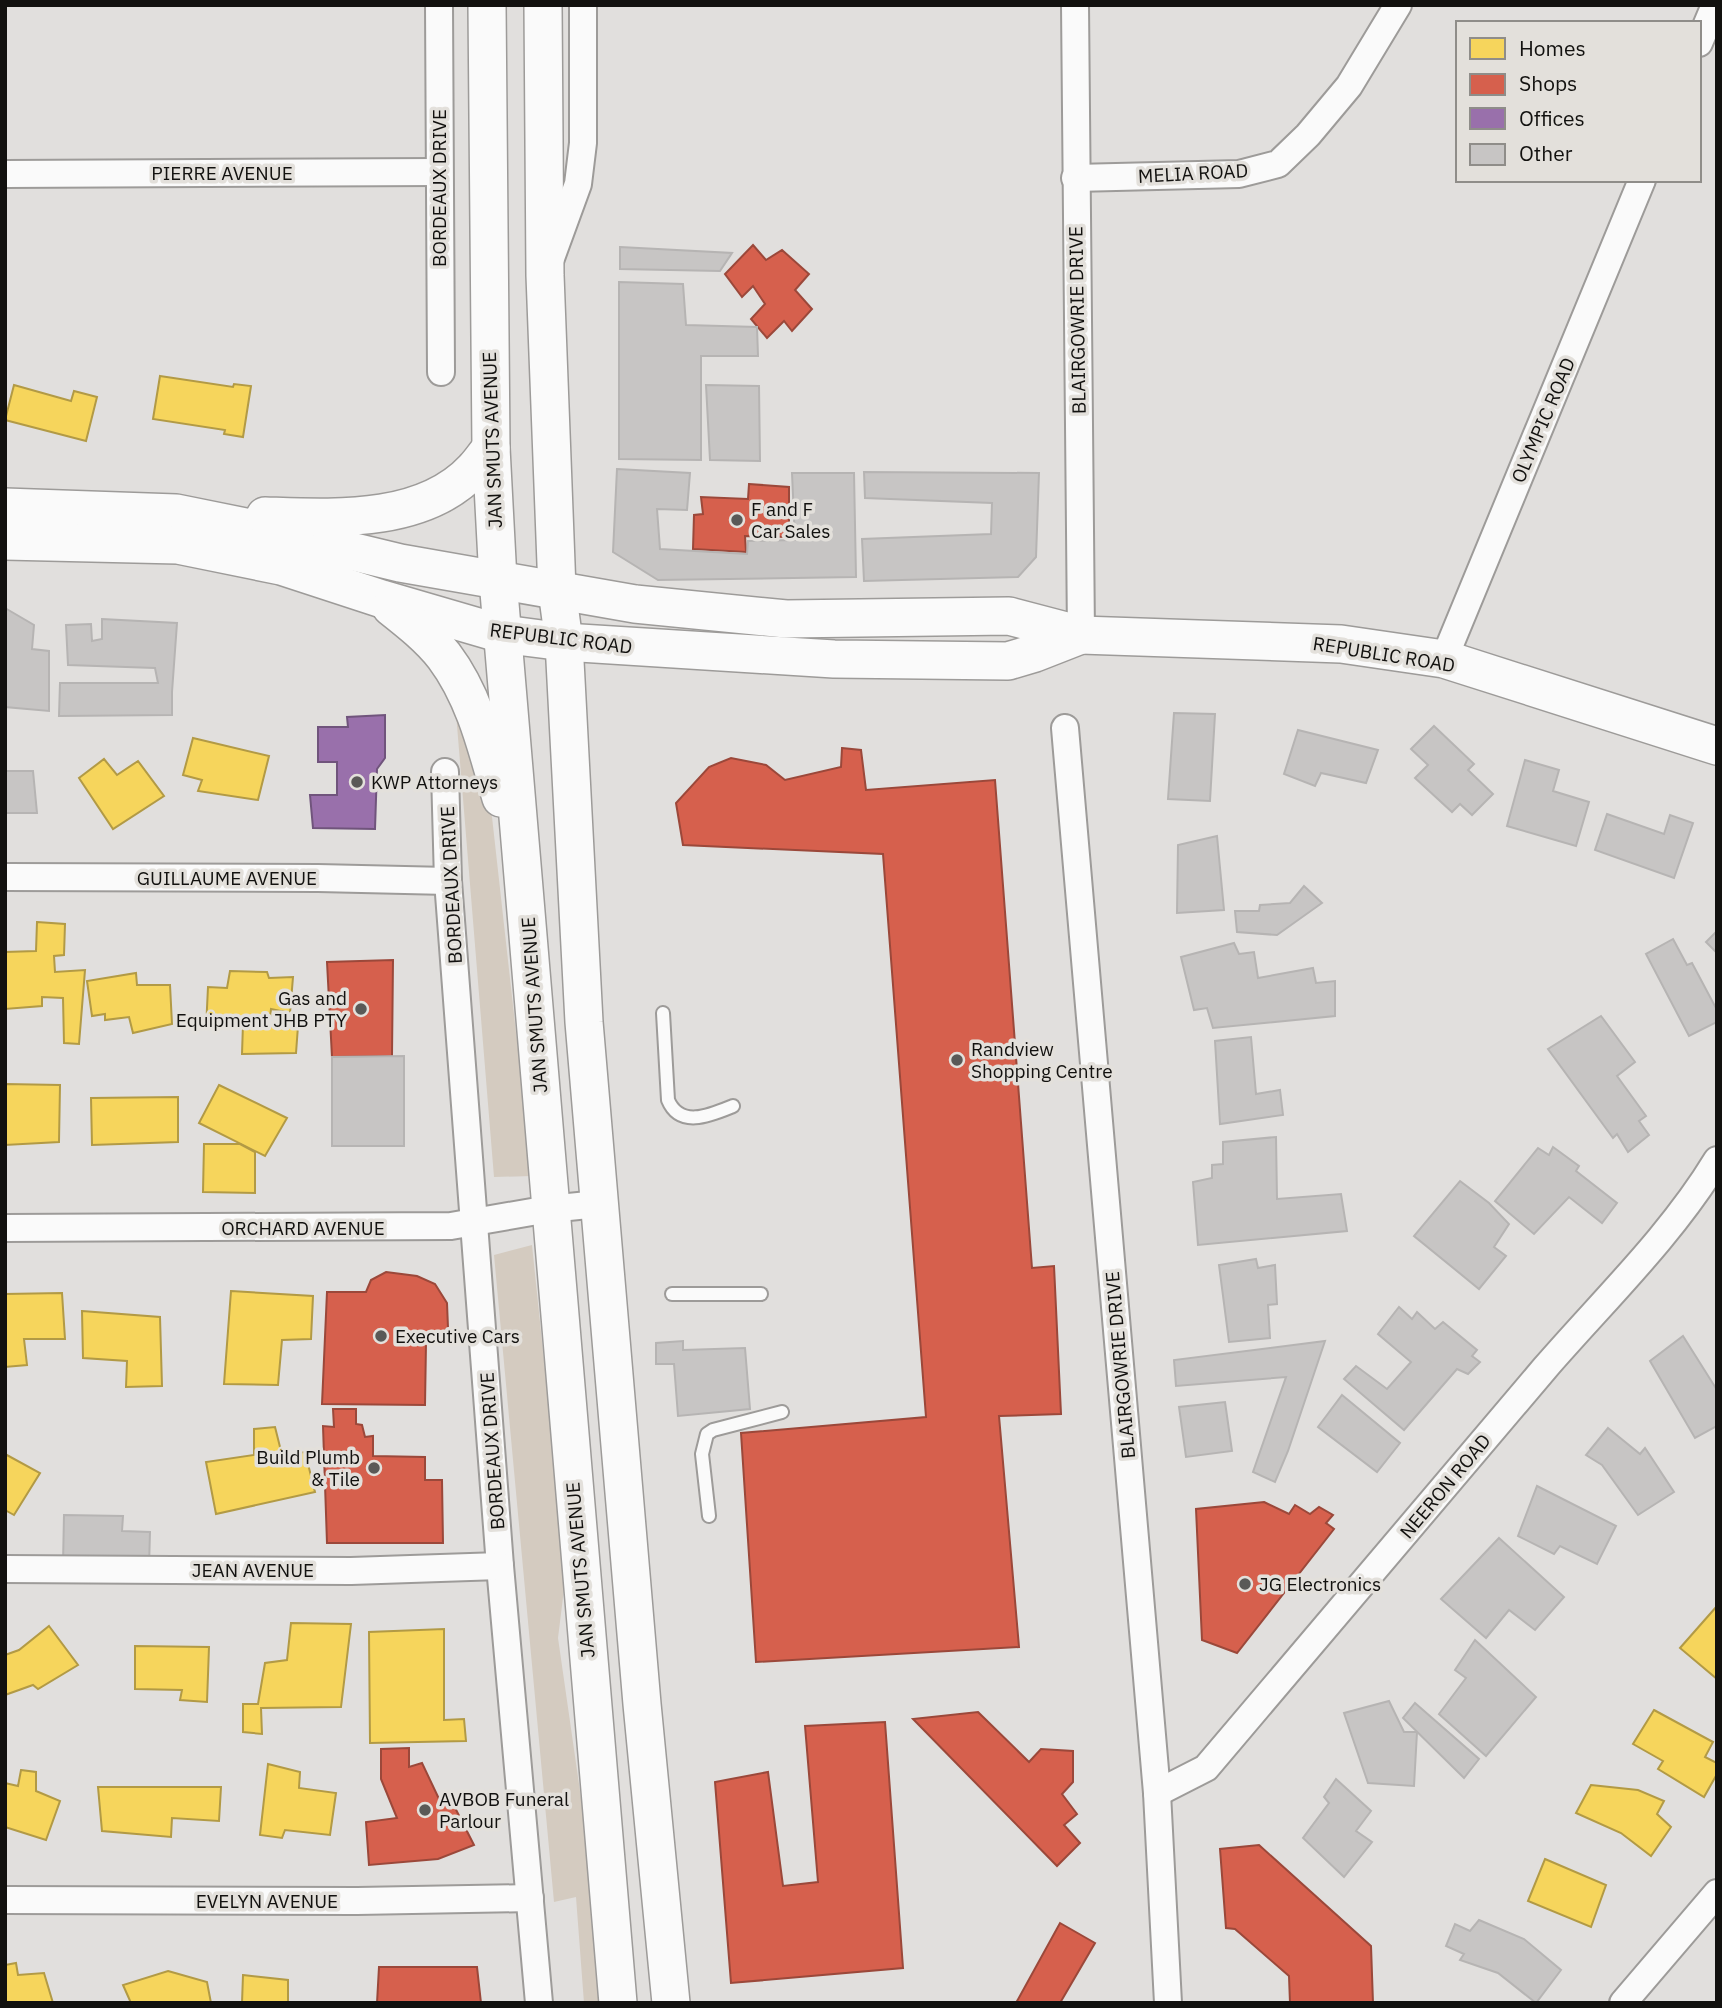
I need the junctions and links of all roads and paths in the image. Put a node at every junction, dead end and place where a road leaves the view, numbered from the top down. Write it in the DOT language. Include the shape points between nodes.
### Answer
graph roads {
  1 [pos="439,5"];
  2 [pos="486,5"];
  3 [pos="543,5"];
  4 [pos="583,5"];
  5 [pos="1075,5"];
  6 [pos="1398,5"];
  7 [pos="1715,5"];
  8 [pos="1701,38"];
  9 [pos="439,172"];
  10 [pos="5,174"];
  11 [pos="1075,178"];
  12 [pos="1641,182"];
  13 [pos="545,275"];
  14 [pos="441,372"];
  15 [pos="491,448"];
  16 [pos="5,507"];
  17 [pos="176,513"];
  18 [pos="5,541"];
  19 [pos="498,580"];
  20 [pos="557,590"];
  21 [pos="382,599"];
  22 [pos="502,634"];
  23 [pos="1081,635"];
  24 [pos="564,642"];
  25 [pos="1444,659"];
  26 [pos="1065,728"];
  27 [pos="1717,746"];
  28 [pos="445,772"];
  29 [pos="5,877"];
  30 [pos="524,879"];
  31 [pos="448,881"];
  32 [pos="663,1013"];
  33 [pos="733,1106"];
  34 [pos="1717,1160"];
  35 [pos="598,1204"];
  36 [pos="549,1209"];
  37 [pos="475,1222"];
  38 [pos="5,1228"];
  39 [pos="672,1294"];
  40 [pos="761,1294"];
  41 [pos="782,1412"];
  42 [pos="709,1516"];
  43 [pos="500,1566"];
  44 [pos="5,1569"];
  45 [pos="1157,1793"];
  46 [pos="1717,1893"];
  47 [pos="530,1898"];
  48 [pos="5,1900"];
  49 [pos="539,2003"];
  50 [pos="618,2003"];
  51 [pos="671,2003"];
  52 [pos="1168,2003"];
  53 [pos="1623,2003"];
  1 -- 9 [label="street, BORDEAUX DRIVE"];
  2 -- 15 [label="main road, JAN SMUTS AVENUE"];
  3 -- 13 [label="main road"];
  4 -- 13 [label="street" via="583,143 578,184"];
  5 -- 11 [label="street, BLAIRGOWRIE DRIVE"];
  6 -- 11 [label="street, MELIA ROAD" via="1349,86 1278,164 1239,174"];
  7 -- 8 [label="street"];
  9 -- 10 [label="street, PIERRE AVENUE"];
  9 -- 14 [label="street, BORDEAUX DRIVE"];
  11 -- 23 [label="street, BLAIRGOWRIE DRIVE"];
  12 -- 25 [label="street, OLYMPIC ROAD"];
  13 -- 20 [label="main road"];
  15 -- 17 [label="main road" via="473,471 412,508 382,514 301,517"];
  15 -- 19 [label="main road, JAN SMUTS AVENUE"];
  16 -- 17 [label="main road, REPUBLIC ROAD"];
  17 -- 19 [label="main road, REPUBLIC ROAD"];
  18 -- 21 [label="main road, REPUBLIC ROAD" via="178,545 281,566"];
  19 -- 20 [label="main road, REPUBLIC ROAD"];
  19 -- 22 [label="main road, JAN SMUTS AVENUE"];
  20 -- 23 [label="main road, REPUBLIC ROAD" via="635,604 786,619 1009,616"];
  20 -- 24 [label="main road"];
  21 -- 22 [label="main road, REPUBLIC ROAD"];
  21 -- 30 [label="main road" via="444,656 470,700"];
  22 -- 24 [label="main road, REPUBLIC ROAD"];
  22 -- 30 [label="main road, JAN SMUTS AVENUE"];
  23 -- 24 [label="main road, REPUBLIC ROAD" via="1007,661 834,659"];
  23 -- 25 [label="main road, REPUBLIC ROAD" via="1341,644"];
  24 -- 35 [label="main road"];
  25 -- 27 [label="main road, REPUBLIC ROAD"];
  26 -- 45 [label="street, BLAIRGOWRIE DRIVE"];
  28 -- 31 [label="street, BORDEAUX DRIVE"];
  29 -- 31 [label="street, GUILLAUME AVENUE"];
  30 -- 36 [label="main road, JAN SMUTS AVENUE"];
  31 -- 37 [label="street, BORDEAUX DRIVE"];
  32 -- 33 [label="lane" via="672,1108 685,1118 695,1118"];
  34 -- 45 [label="street, NEERON ROAD" via="1669,1228 1206,1768"];
  35 -- 36 [label="street, ORCHARD AVENUE"];
  35 -- 51 [label="main road"];
  36 -- 37 [label="street, ORCHARD AVENUE"];
  36 -- 50 [label="main road, JAN SMUTS AVENUE"];
  37 -- 38 [label="street, ORCHARD AVENUE" via="451,1226"];
  37 -- 43 [label="street, BORDEAUX DRIVE"];
  39 -- 40 [label="lane"];
  41 -- 42 [label="lane" via="707,1434 702,1454"];
  43 -- 44 [label="street, JEAN AVENUE" via="351,1571"];
  43 -- 47 [label="street, BORDEAUX DRIVE"];
  45 -- 52 [label="street, BLAIRGOWRIE DRIVE"];
  46 -- 53 [label="street"];
  47 -- 48 [label="street, EVELYN AVENUE"];
  47 -- 49 [label="street, BORDEAUX DRIVE"];
}
